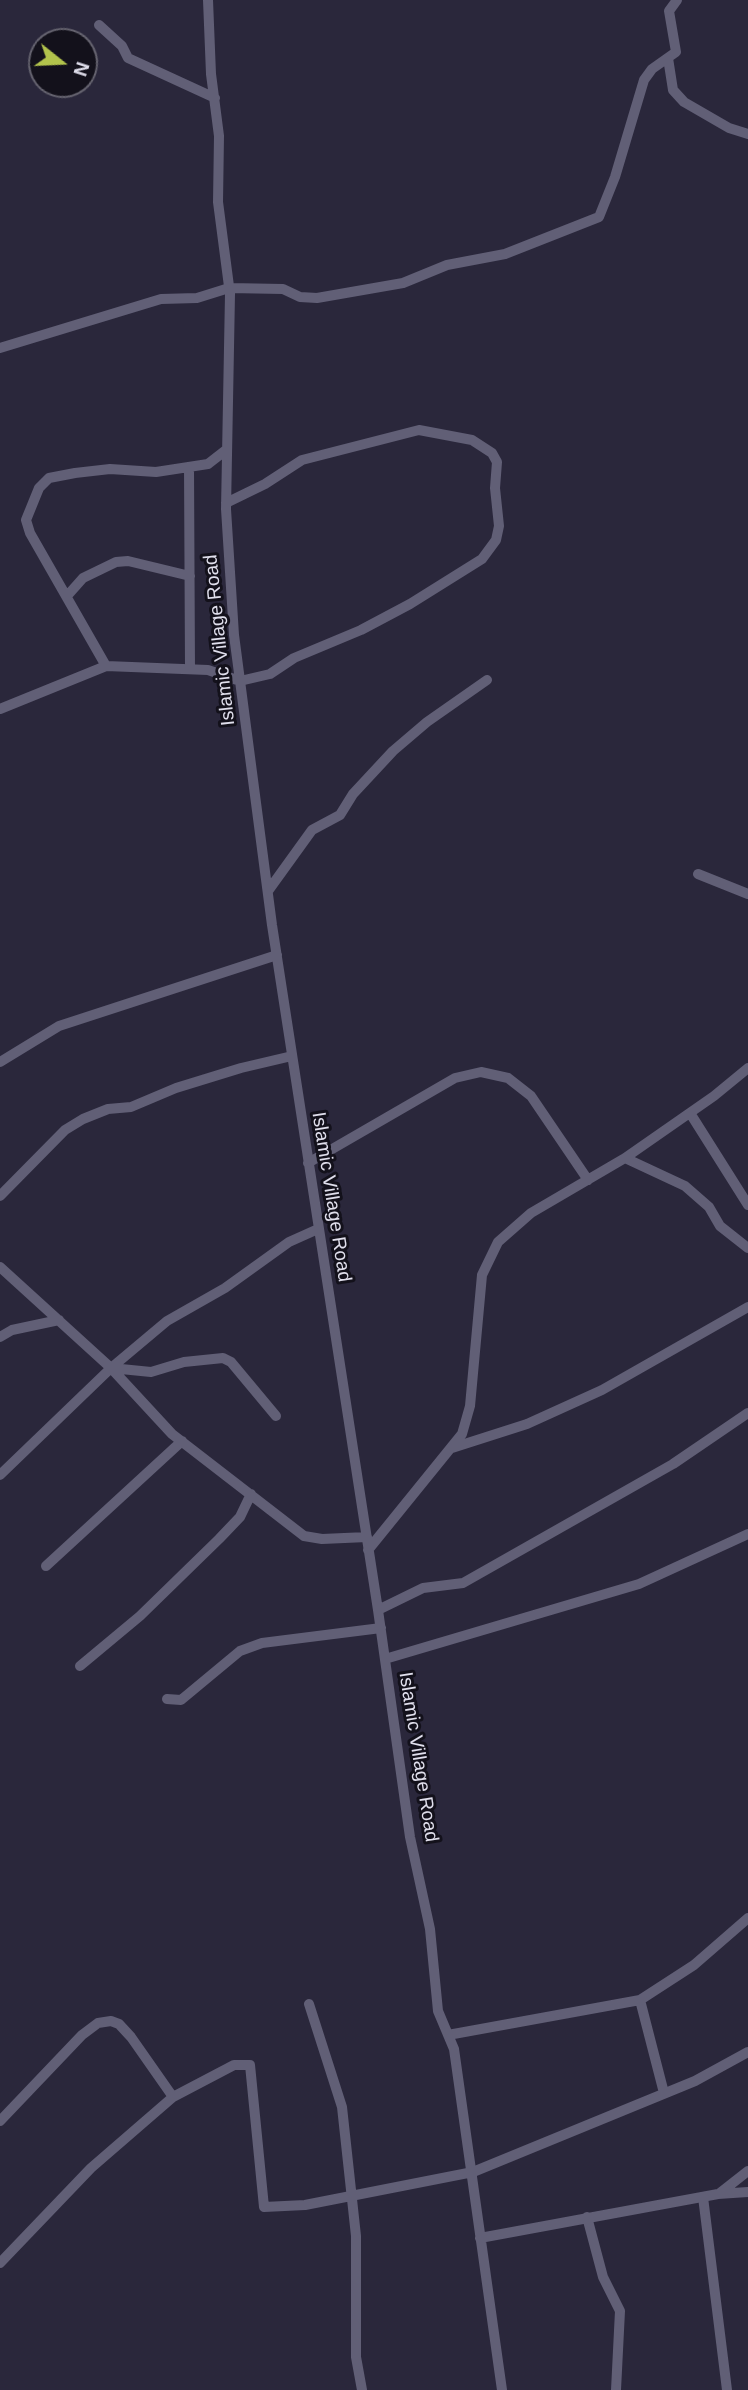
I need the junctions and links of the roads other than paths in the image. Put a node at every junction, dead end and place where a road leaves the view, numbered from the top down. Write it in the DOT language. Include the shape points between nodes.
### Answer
graph roads {
  1 [pos="208,0"];
  2 [pos="677,0"];
  3 [pos="99,25"];
  4 [pos="668,58"];
  5 [pos="215,98"];
  6 [pos="748,134"];
  7 [pos="229,288"];
  8 [pos="0,348"];
  9 [pos="226,450"];
  10 [pos="190,467"];
  11 [pos="226,503"];
  12 [pos="190,576"];
  13 [pos="67,596"];
  14 [pos="106,666"];
  15 [pos="190,669"];
  16 [pos="487,680"];
  17 [pos="240,681"];
  18 [pos="0,709"];
  19 [pos="698,874"];
  20 [pos="268,891"];
  21 [pos="748,894"];
  22 [pos="276,955"];
  23 [pos="292,1055"];
  24 [pos="0,1062"];
  25 [pos="748,1068"];
  26 [pos="690,1112"];
  27 [pos="625,1158"];
  28 [pos="308,1163"];
  29 [pos="588,1180"];
  30 [pos="0,1196"];
  31 [pos="748,1205"];
  32 [pos="318,1229"];
  33 [pos="748,1248"];
  34 [pos="0,1267"];
  35 [pos="748,1307"];
  36 [pos="59,1320"];
  37 [pos="0,1336"];
  38 [pos="111,1368"];
  39 [pos="748,1413"];
  40 [pos="276,1416"];
  41 [pos="181,1441"];
  42 [pos="452,1448"];
  43 [pos="0,1475"];
  44 [pos="251,1494"];
  45 [pos="748,1534"];
  46 [pos="367,1537"];
  47 [pos="368,1549"];
  48 [pos="46,1566"];
  49 [pos="378,1610"];
  50 [pos="381,1628"];
  51 [pos="385,1659"];
  52 [pos="80,1666"];
  53 [pos="167,1699"];
  54 [pos="748,1918"];
  55 [pos="640,2000"];
  56 [pos="309,2004"];
  57 [pos="448,2035"];
  58 [pos="748,2052"];
  59 [pos="664,2093"];
  60 [pos="173,2097"];
  61 [pos="0,2121"];
  62 [pos="748,2171"];
  63 [pos="473,2172"];
  64 [pos="748,2192"];
  65 [pos="718,2194"];
  66 [pos="351,2196"];
  67 [pos="704,2197"];
  68 [pos="587,2217"];
  69 [pos="480,2238"];
  70 [pos="0,2263"];
  71 [pos="362,2390"];
  72 [pos="502,2390"];
  73 [pos="617,2390"];
  74 [pos="727,2390"];
  1 -- 5 [label="street, Islamic Village Road"];
  2 -- 4 [label="street" via="669,11 676,52"];
  3 -- 5 [label="street" via="128,58"];
  4 -- 6 [label="street" via="673,90 684,102"];
  4 -- 7 [label="street" via="644,80 599,217 505,254 447,265 402,283 317,298 283,289"];
  5 -- 7 [label="street, Islamic Village Road" via="218,202"];
  7 -- 8 [label="street" via="197,298 161,299"];
  7 -- 9 [label="street, Islamic Village Road"];
  9 -- 10 [label="street" via="208,464"];
  9 -- 11 [label="street, Islamic Village Road"];
  10 -- 12 [label="street"];
  10 -- 13 [label="street" via="75,473 49,478 39,488 26,520"];
  11 -- 17 [label="street, Islamic Village Road"];
  11 -- 17 [label="street" via="302,460 419,430 472,440 497,462 499,527 482,559 361,630 294,657 270,674"];
  12 -- 13 [label="street" via="116,562 83,578"];
  12 -- 15 [label="street"];
  13 -- 14 [label="street"];
  14 -- 15 [label="street"];
  14 -- 18 [label="street"];
  15 -- 17 [label="street"];
  16 -- 20 [label="street" via="393,751 340,815 312,830"];
  17 -- 20 [label="street, Islamic Village Road"];
  19 -- 21 [label="street"];
  20 -- 22 [label="street, Islamic Village Road"];
  22 -- 23 [label="street, Islamic Village Road"];
  22 -- 24 [label="street" via="59,1026"];
  23 -- 28 [label="street, Islamic Village Road"];
  23 -- 30 [label="street" via="83,1119 65,1130"];
  25 -- 26 [label="street"];
  26 -- 27 [label="street"];
  26 -- 31 [label="street"];
  27 -- 29 [label="street"];
  27 -- 33 [label="street" via="692,1191 720,1226"];
  28 -- 29 [label="street" via="455,1079 481,1072 508,1078 531,1096"];
  28 -- 32 [label="street, Islamic Village Road"];
  29 -- 42 [label="street" via="531,1213 498,1242 488,1259 475,1331 470,1406 462,1434"];
  32 -- 38 [label="street" via="289,1242 225,1288 167,1321"];
  32 -- 46 [label="street, Islamic Village Road"];
  34 -- 36 [label="street"];
  35 -- 42 [label="street" via="602,1390 527,1424"];
  36 -- 37 [label="street"];
  36 -- 38 [label="street"];
  38 -- 40 [label="street" via="151,1372 193,1360 223,1358"];
  38 -- 41 [label="street"];
  38 -- 43 [label="street"];
  39 -- 49 [label="street" via="673,1464 463,1583 423,1588"];
  41 -- 44 [label="street"];
  41 -- 48 [label="street"];
  42 -- 47 [label="street"];
  44 -- 46 [label="street" via="304,1536"];
  44 -- 52 [label="street" via="240,1517 171,1588"];
  45 -- 51 [label="street" via="639,1584"];
  46 -- 47 [label="street, Islamic Village Road"];
  47 -- 49 [label="street, Islamic Village Road"];
  49 -- 50 [label="street, Islamic Village Road"];
  50 -- 51 [label="street, Islamic Village Road"];
  50 -- 53 [label="street" via="262,1643 240,1651 181,1700"];
  51 -- 57 [label="street, Islamic Village Road" via="410,1837 430,1929 438,2011"];
  54 -- 55 [label="street" via="694,1965"];
  55 -- 57 [label="street"];
  55 -- 59 [label="street"];
  56 -- 66 [label="street" via="340,2098"];
  57 -- 63 [label="street, Islamic Village Road"];
  58 -- 59 [label="street"];
  59 -- 63 [label="street"];
  60 -- 61 [label="street" via="131,2037 111,2021 98,2023 82,2035"];
  60 -- 66 [label="street" via="234,2065 250,2065 264,2207"];
  60 -- 70 [label="street" via="91,2168"];
  62 -- 65 [label="street"];
  63 -- 66 [label="street"];
  63 -- 69 [label="street, Islamic Village Road"];
  64 -- 65 [label="street"];
  65 -- 67 [label="street"];
  66 -- 71 [label="street" via="356,2236 356,2357"];
  67 -- 68 [label="street"];
  67 -- 74 [label="street"];
  68 -- 69 [label="street"];
  68 -- 73 [label="street" via="603,2277 620,2311"];
  69 -- 72 [label="street, Islamic Village Road"];
}
